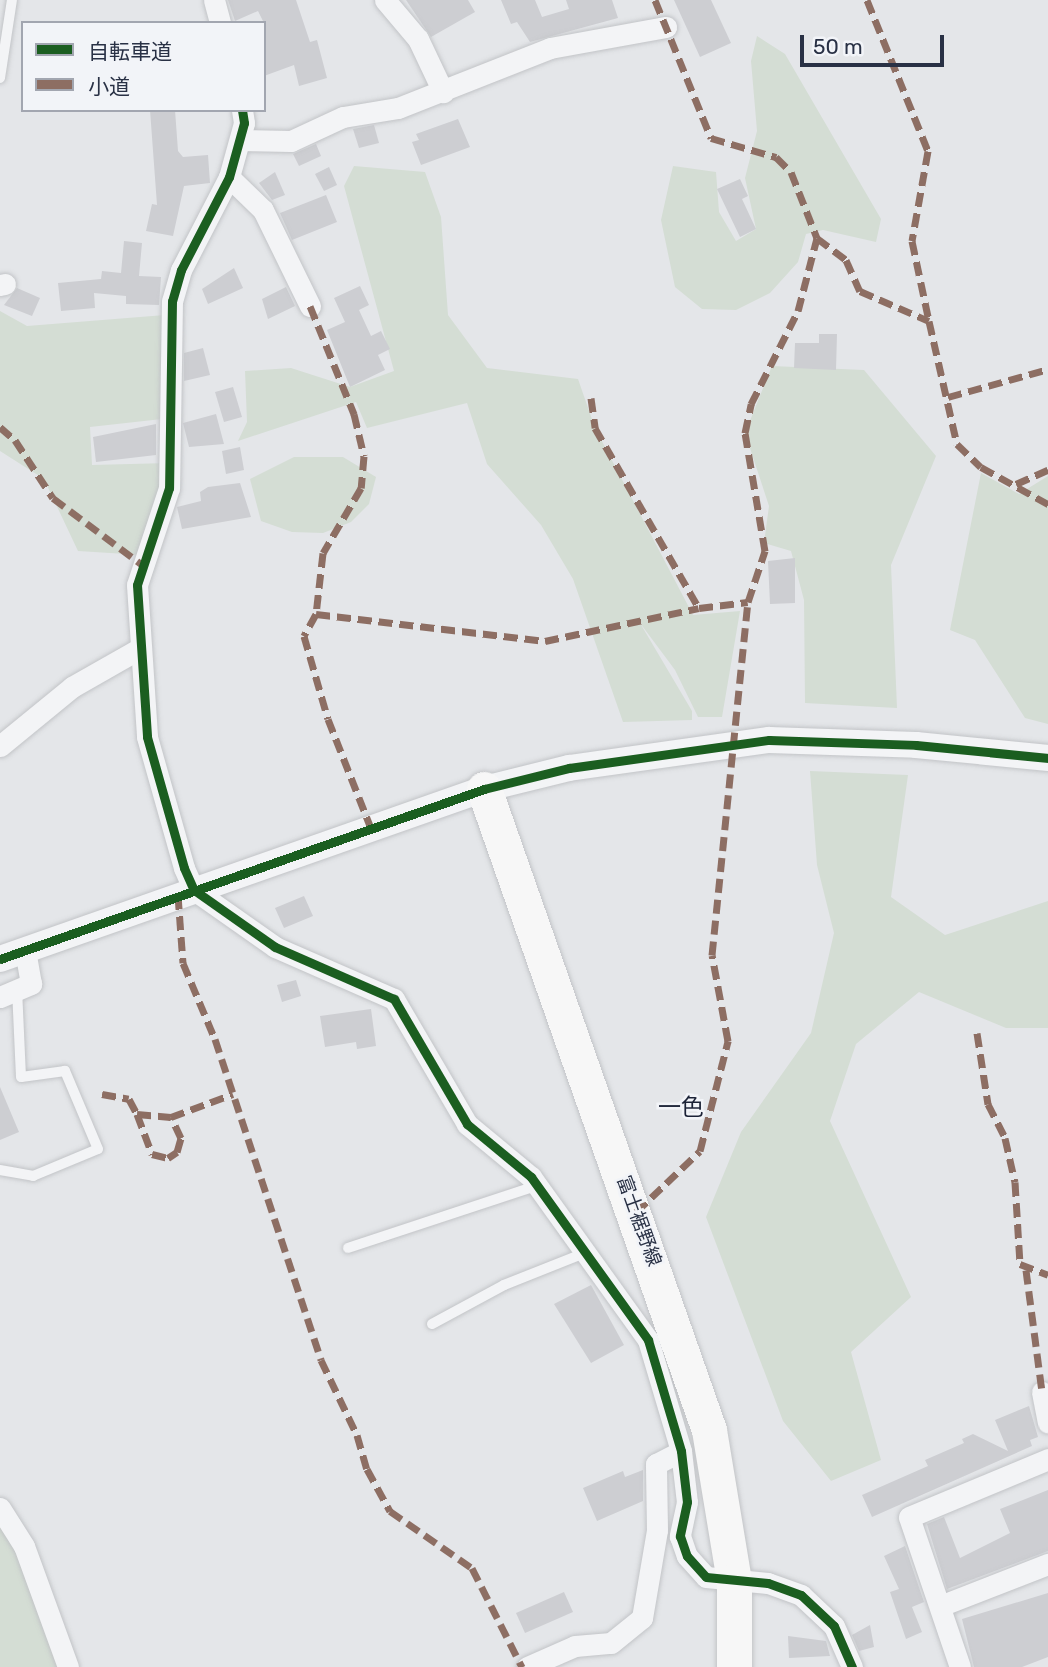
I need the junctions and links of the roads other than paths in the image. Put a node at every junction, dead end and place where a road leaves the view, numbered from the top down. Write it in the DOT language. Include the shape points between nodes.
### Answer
graph roads {
  1 [pos="12,0"];
  2 [pos="214,0"];
  3 [pos="385,0"];
  4 [pos="219,21"];
  5 [pos="666,27"];
  6 [pos="0,78"];
  7 [pos="443,92"];
  8 [pos="242,112"];
  9 [pos="240,140"];
  10 [pos="229,177"];
  11 [pos="310,306"];
  12 [pos="138,650"];
  13 [pos="0,746"];
  14 [pos="1048,758"];
  15 [pos="484,789"];
  16 [pos="194,890"];
  17 [pos="12,955"];
  18 [pos="8,993"];
  19 [pos="0,1170"];
  20 [pos="538,1185"];
  21 [pos="348,1248"];
  22 [pos="585,1253"];
  23 [pos="432,1324"];
  24 [pos="1042,1392"];
  25 [pos="1048,1422"];
  26 [pos="681,1451"];
  27 [pos="1048,1459"];
  28 [pos="0,1508"];
  29 [pos="1048,1564"];
  30 [pos="734,1581"];
  31 [pos="940,1606"];
  32 [pos="68,1667"];
  33 [pos="527,1667"];
  34 [pos="734,1667"];
  35 [pos="852,1667"];
  36 [pos="960,1667"];
  1 -- 6 [label="lane"];
  2 -- 4 [label="street"];
  3 -- 7 [label="street" via="418,39"];
  5 -- 7 [label="street" via="550,48 505,62"];
  7 -- 9 [label="street" via="398,108 343,117 291,141"];
  8 -- 9 [label="street"];
  9 -- 10 [label="street"];
  10 -- 11 [label="street" via="263,210"];
  10 -- 12 [label="street" via="181,270 172,301 169,488 137,585"];
  12 -- 13 [label="street" via="72,687"];
  12 -- 16 [label="street" via="160,792"];
  14 -- 15 [label="street" via="916,745 769,740 569,768"];
  15 -- 16 [label="street"];
  15 -- 30 [label="main road, 富士裾野線" via="688,1359 718,1468"];
  16 -- 17 [label="street"];
  16 -- 20 [label="street" via="275,947 394,999 467,1124"];
  17 -- 18 [label="street" via="31,984"];
  18 -- 19 [label="lane" via="21,1077 65,1071 98,1149 33,1177"];
  20 -- 21 [label="lane"];
  20 -- 22 [label="street"];
  22 -- 23 [label="lane" via="504,1285"];
  22 -- 26 [label="street" via="648,1340"];
  24 -- 25 [label="street"];
  26 -- 30 [label="street" via="687,1502 680,1536 687,1556 706,1577"];
  26 -- 33 [label="street" via="656,1464 657,1530 642,1618 611,1643 575,1646"];
  27 -- 31 [label="street" via="909,1517"];
  28 -- 32 [label="street" via="24,1546"];
  29 -- 31 [label="street"];
  30 -- 34 [label="main road, 富士裾野線"];
  30 -- 35 [label="street" via="768,1583 801,1595 834,1626"];
  31 -- 36 [label="street"];
}
